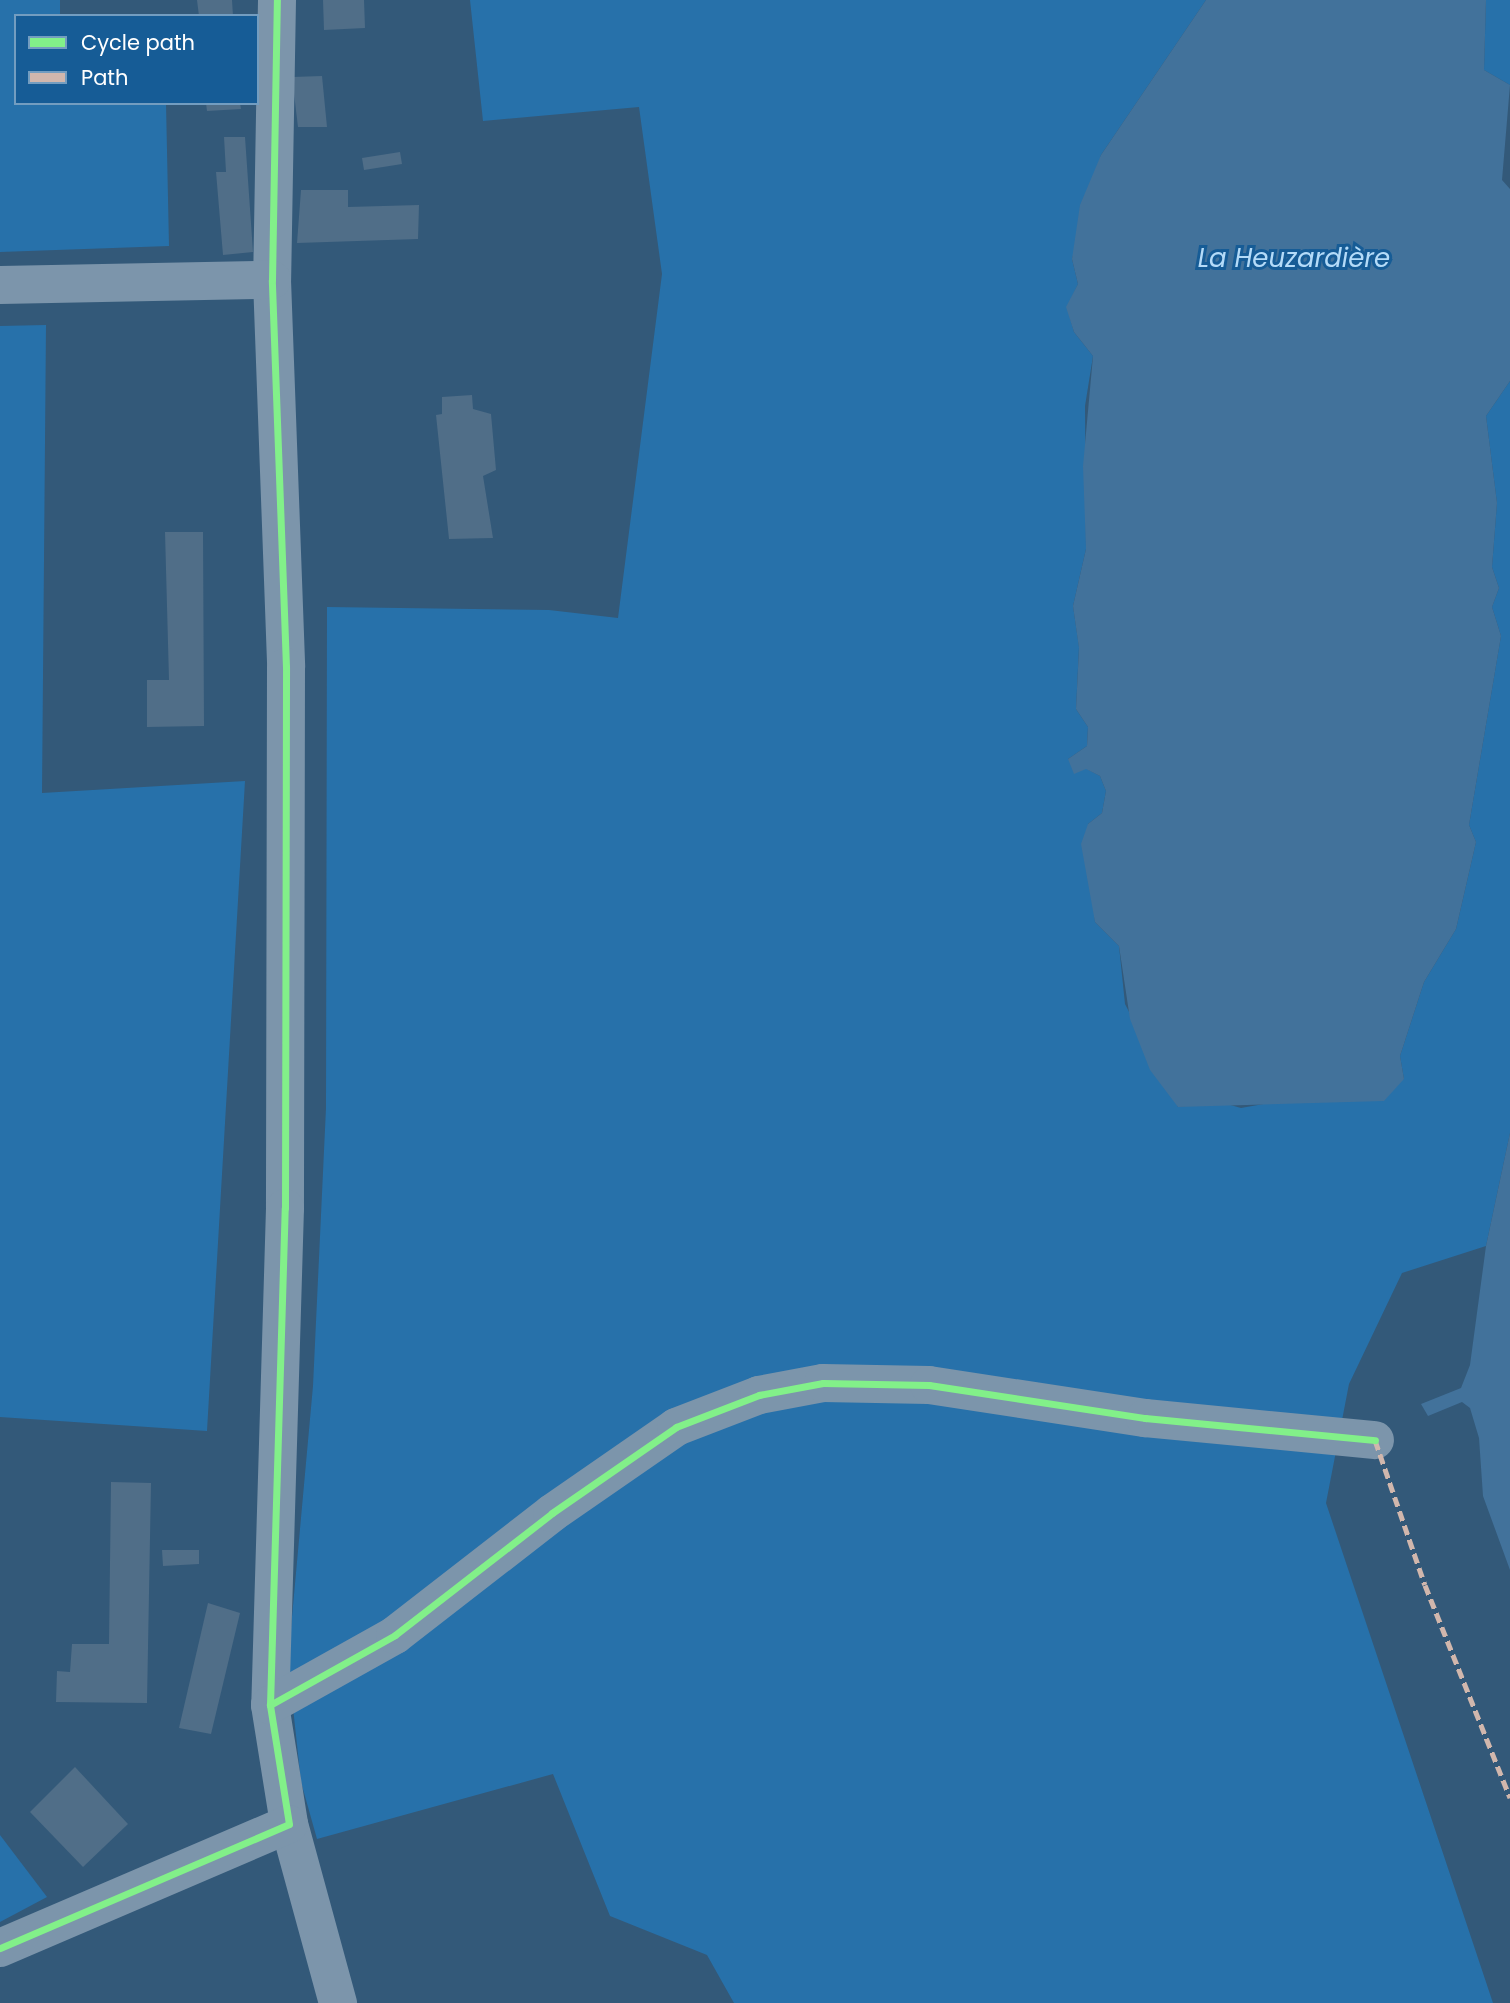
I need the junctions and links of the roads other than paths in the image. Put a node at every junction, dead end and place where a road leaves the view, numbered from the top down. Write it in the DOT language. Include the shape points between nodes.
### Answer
graph roads {
  1 [pos="276,0"];
  2 [pos="272,280"];
  3 [pos="0,285"];
  4 [pos="1375,1440"];
  5 [pos="270,1705"];
  6 [pos="289,1824"];
  7 [pos="0,1948"];
  8 [pos="338,2003"];
  1 -- 2 [label="street"];
  2 -- 3 [label="street"];
  2 -- 5 [label="street" via="286,667 285,1208"];
  4 -- 5 [label="street" via="1145,1418 929,1385 823,1382 759,1395 676,1427 552,1513 396,1635"];
  5 -- 6 [label="street"];
  6 -- 7 [label="street"];
  6 -- 8 [label="street"];
}
